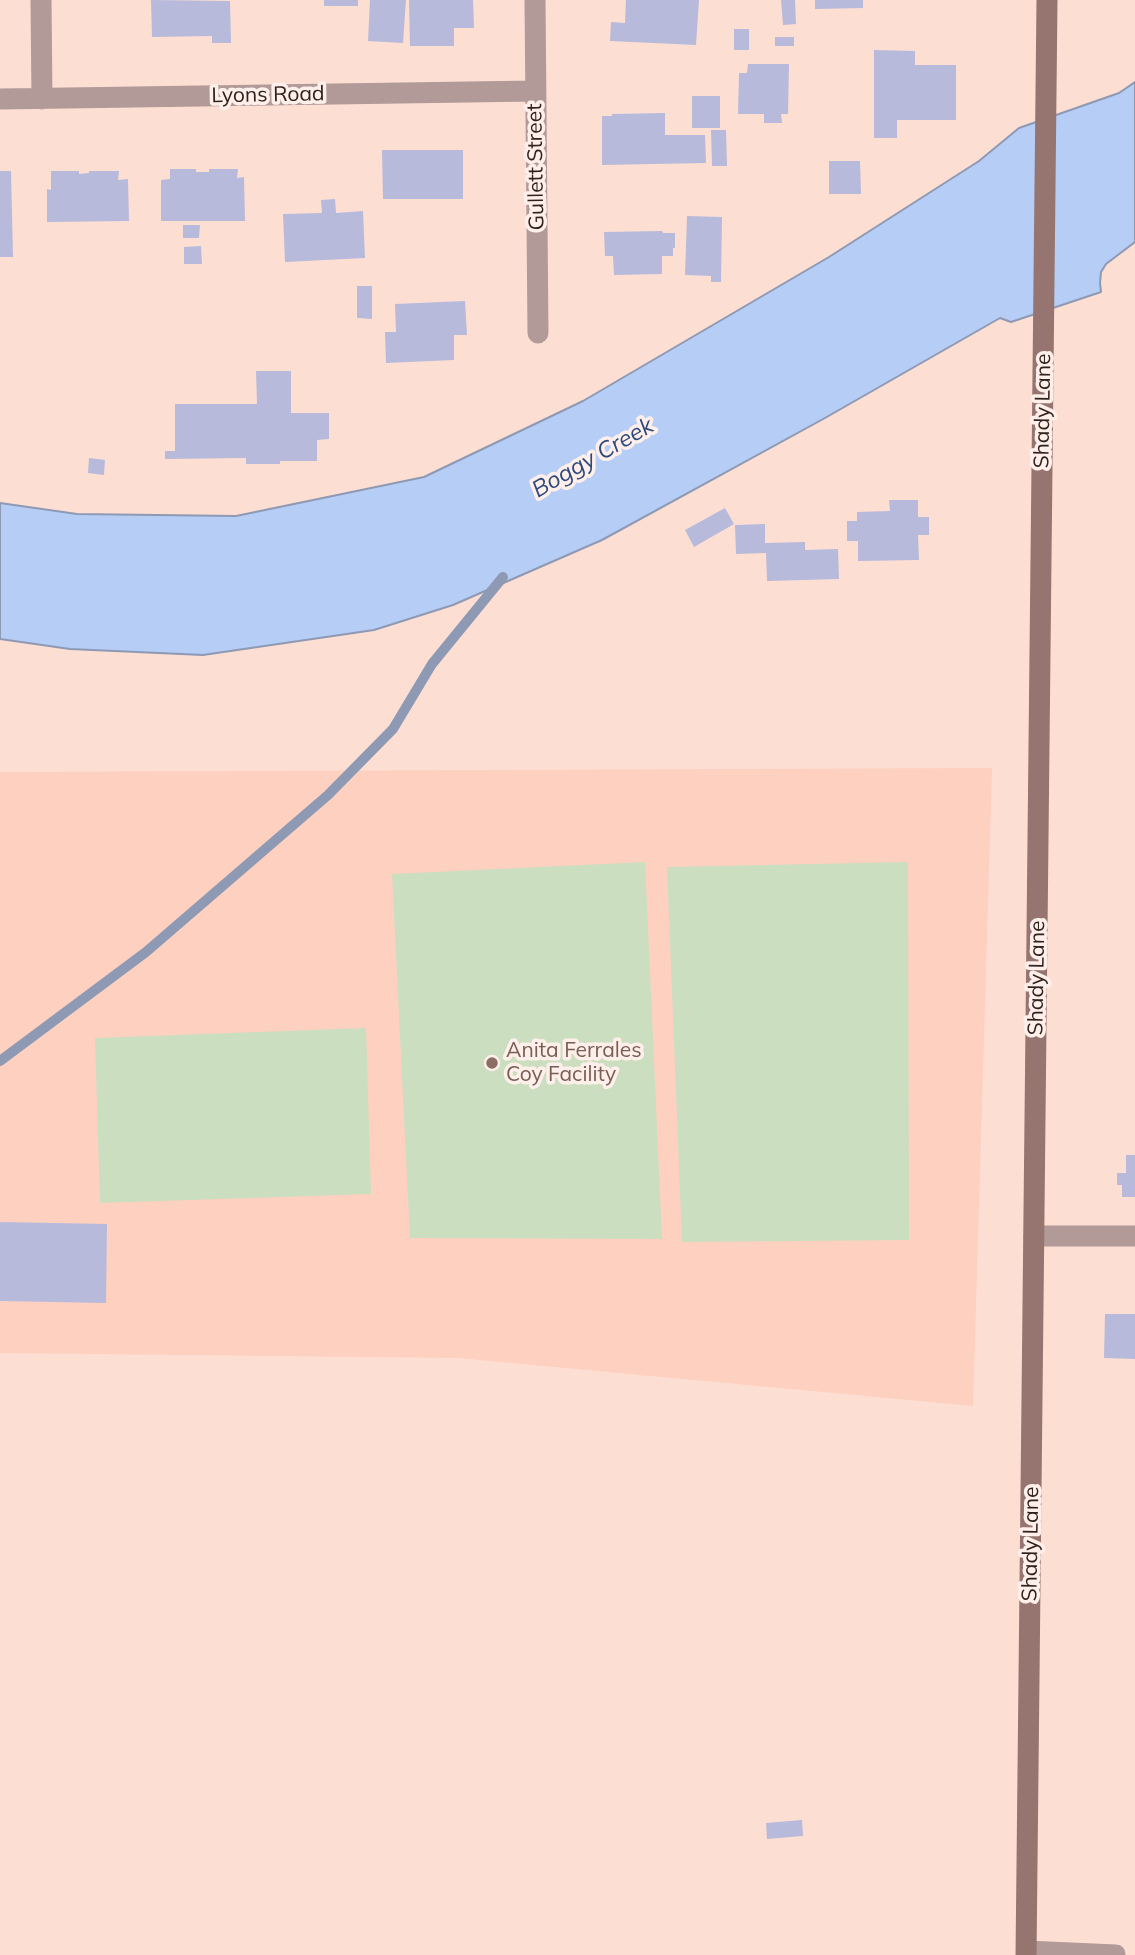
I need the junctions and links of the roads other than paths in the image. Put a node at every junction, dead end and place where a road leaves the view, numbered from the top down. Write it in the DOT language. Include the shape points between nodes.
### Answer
graph roads {
  1 [pos="41,0"];
  2 [pos="535,0"];
  3 [pos="1047,0"];
  4 [pos="535,91"];
  5 [pos="0,99"];
  6 [pos="41,99"];
  7 [pos="538,333"];
  8 [pos="1034,1236"];
  9 [pos="1135,1236"];
  10 [pos="1026,1952"];
  11 [pos="1122,1954"];
  1 -- 6 [label="street"];
  2 -- 4 [label="street, Gullett Street"];
  3 -- 8 [label="street, Shady Lane"];
  4 -- 6 [label="street, Lyons Road"];
  4 -- 7 [label="street, Gullett Street"];
  5 -- 6 [label="street, Lyons Road"];
  8 -- 9 [label="street"];
  8 -- 10 [label="street, Shady Lane"];
  10 -- 11 [label="lane"];
}
